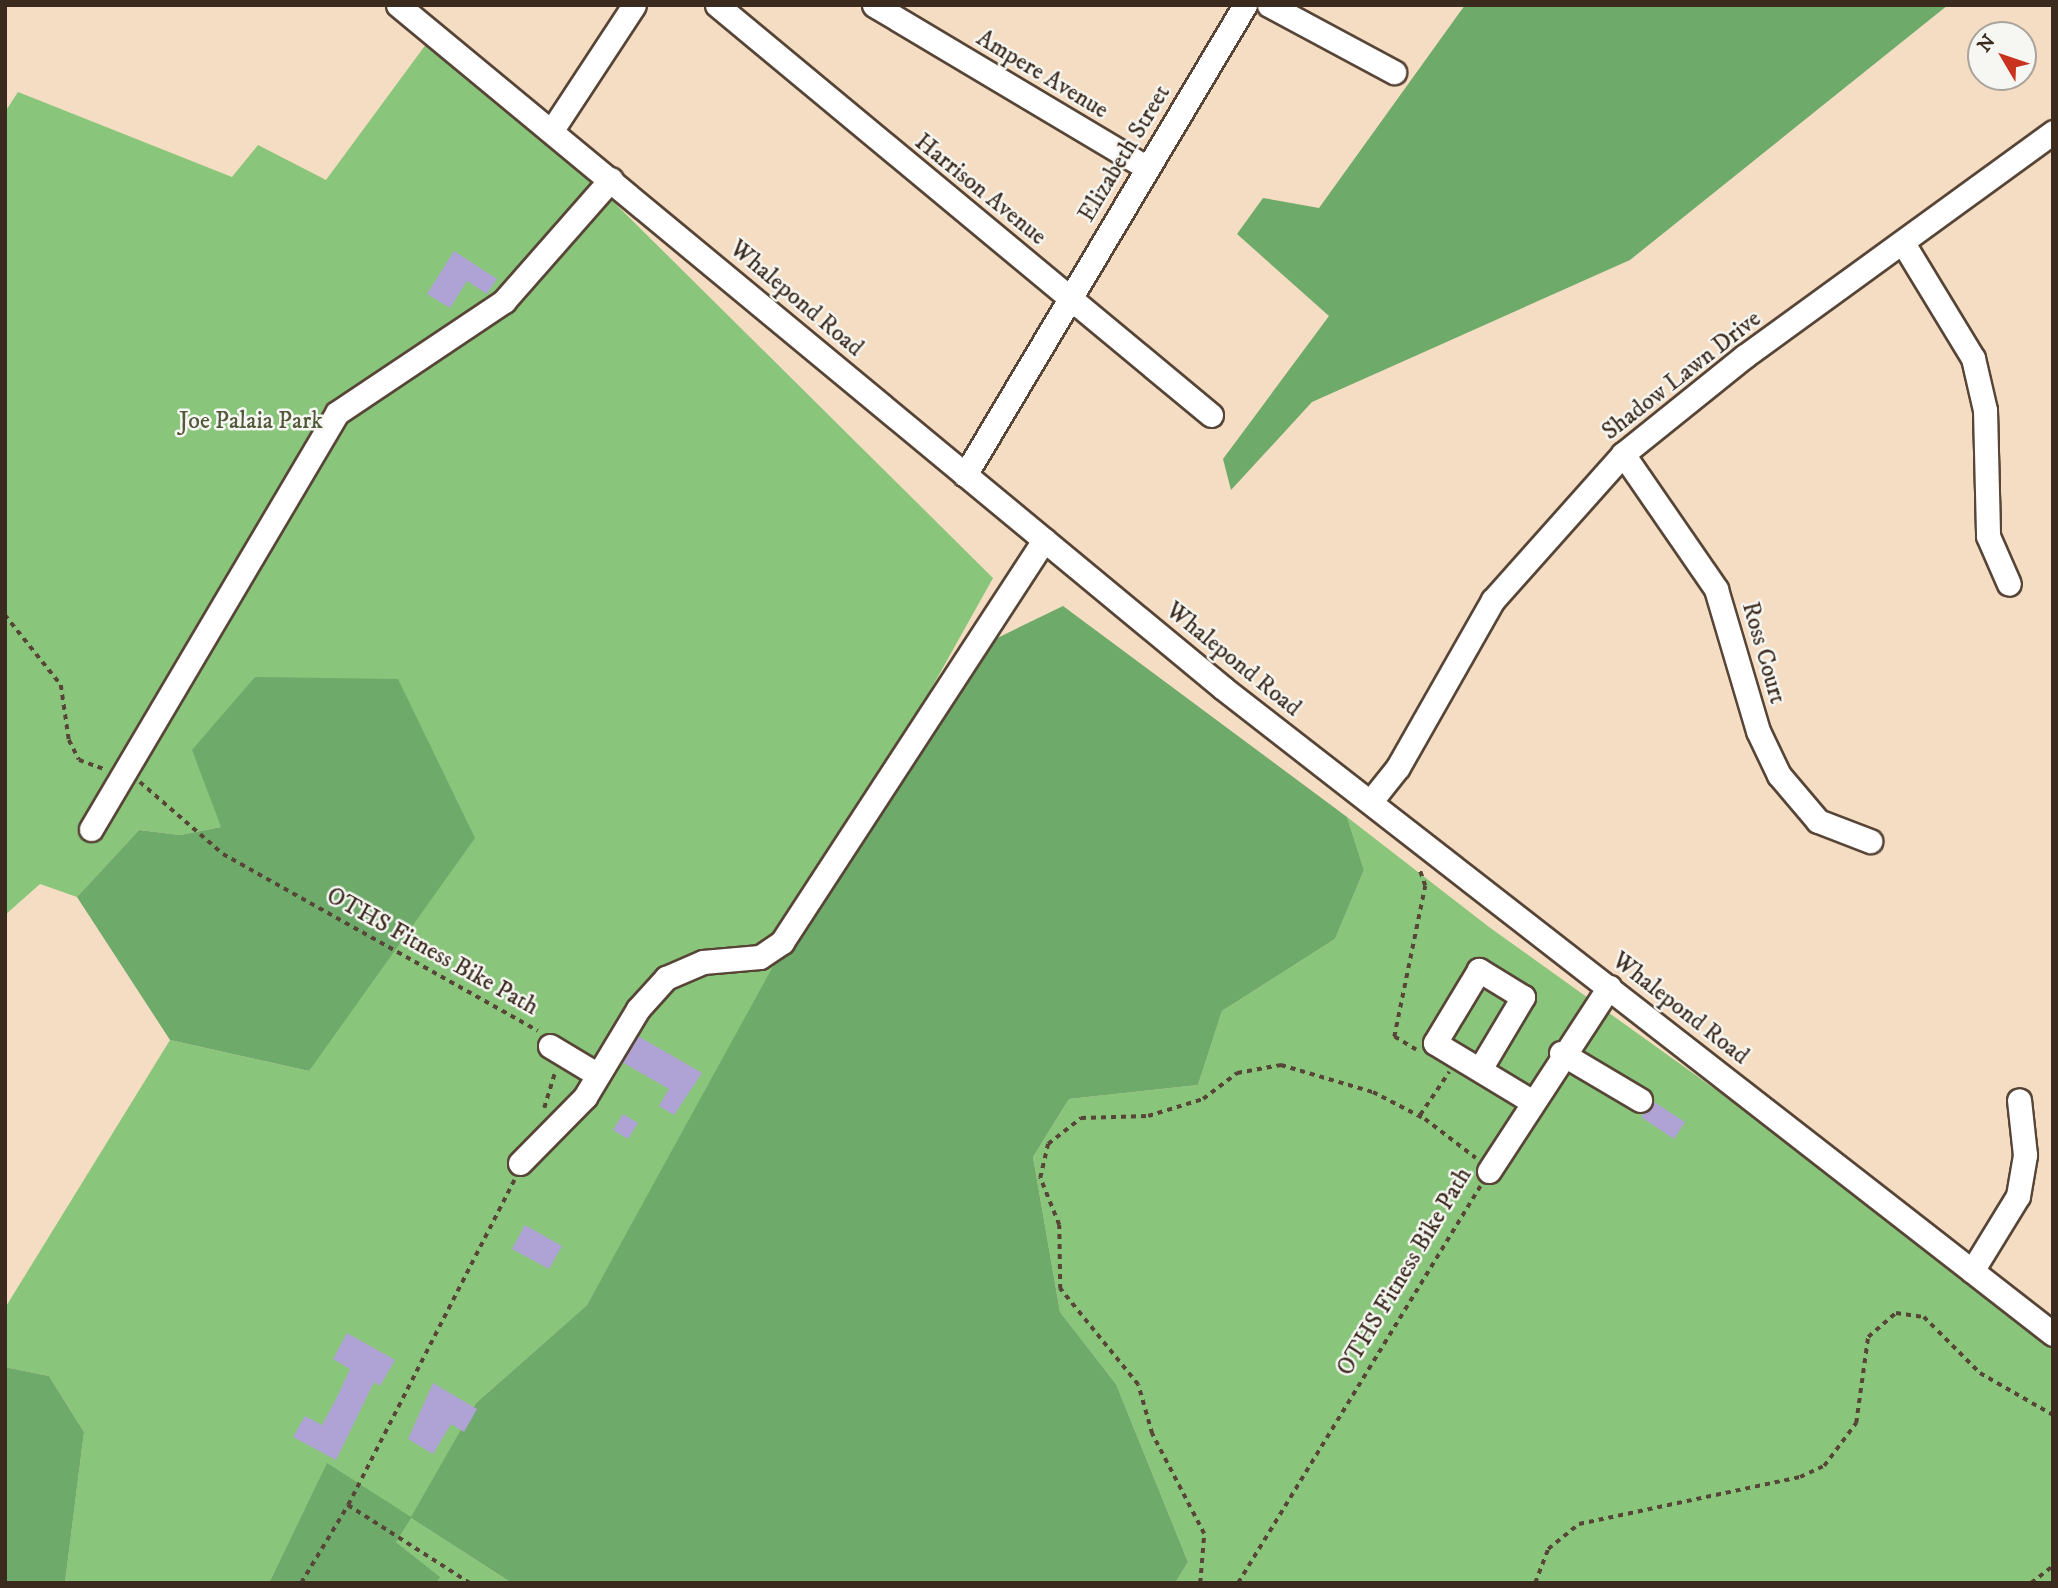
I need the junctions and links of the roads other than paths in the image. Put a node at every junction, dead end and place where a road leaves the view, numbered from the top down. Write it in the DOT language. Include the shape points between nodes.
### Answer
graph roads {
  1 [pos="398,5"];
  2 [pos="634,5"];
  3 [pos="717,5"];
  4 [pos="874,5"];
  5 [pos="1245,5"];
  6 [pos="1269,5"];
  7 [pos="1394,72"];
  8 [pos="552,130"];
  9 [pos="2053,132"];
  10 [pos="1147,168"];
  11 [pos="611,179"];
  12 [pos="1903,243"];
  13 [pos="1071,297"];
  14 [pos="1211,415"];
  15 [pos="1623,454"];
  16 [pos="965,475"];
  17 [pos="1044,540"];
  18 [pos="2009,584"];
  19 [pos="1371,801"];
  20 [pos="91,829"];
  21 [pos="1870,842"];
  22 [pos="1608,987"];
  23 [pos="550,1046"];
  24 [pos="1561,1053"];
  25 [pos="1480,1069"];
  26 [pos="598,1076"];
  27 [pos="1640,1100"];
  28 [pos="2019,1100"];
  29 [pos="1531,1101"];
  30 [pos="520,1163"];
  31 [pos="1489,1171"];
  32 [pos="1972,1271"];
  33 [pos="2053,1334"];
  1 -- 8 [label="street, Whalepond Road"];
  2 -- 8 [label="street"];
  3 -- 13 [label="street, Harrison Avenue"];
  4 -- 10 [label="street, Ampere Avenue"];
  5 -- 10 [label="street, Elizabeth Street"];
  6 -- 7 [label="street"];
  8 -- 11 [label="street, Whalepond Road"];
  9 -- 12 [label="street, Shadow Lawn Drive"];
  10 -- 13 [label="street, Elizabeth Street"];
  11 -- 16 [label="street, Whalepond Road"];
  11 -- 20 [label="street" via="504,301 337,414"];
  12 -- 15 [label="street, Shadow Lawn Drive"];
  12 -- 18 [label="street" via="1973,358 1985,410 1988,536"];
  13 -- 14 [label="street, Harrison Avenue"];
  13 -- 16 [label="street, Elizabeth Street"];
  15 -- 19 [label="street, Shadow Lawn Drive" via="1493,600 1398,767"];
  15 -- 21 [label="street, Ross Court" via="1716,589 1758,731 1779,775 1818,821"];
  16 -- 17 [label="street, Whalepond Road"];
  17 -- 19 [label="street, Whalepond Road"];
  17 -- 26 [label="street" via="782,942 760,957 703,962 666,978"];
  19 -- 22 [label="street, Whalepond Road"];
  22 -- 24 [label="street"];
  22 -- 32 [label="street, Whalepond Road"];
  23 -- 26 [label="street"];
  24 -- 27 [label="street"];
  24 -- 29 [label="street"];
  25 -- 29 [label="street"];
  26 -- 30 [label="street"];
  28 -- 32 [label="street" via="2025,1155 2018,1196"];
  29 -- 31 [label="street"];
  32 -- 33 [label="street, Whalepond Road"];
}
